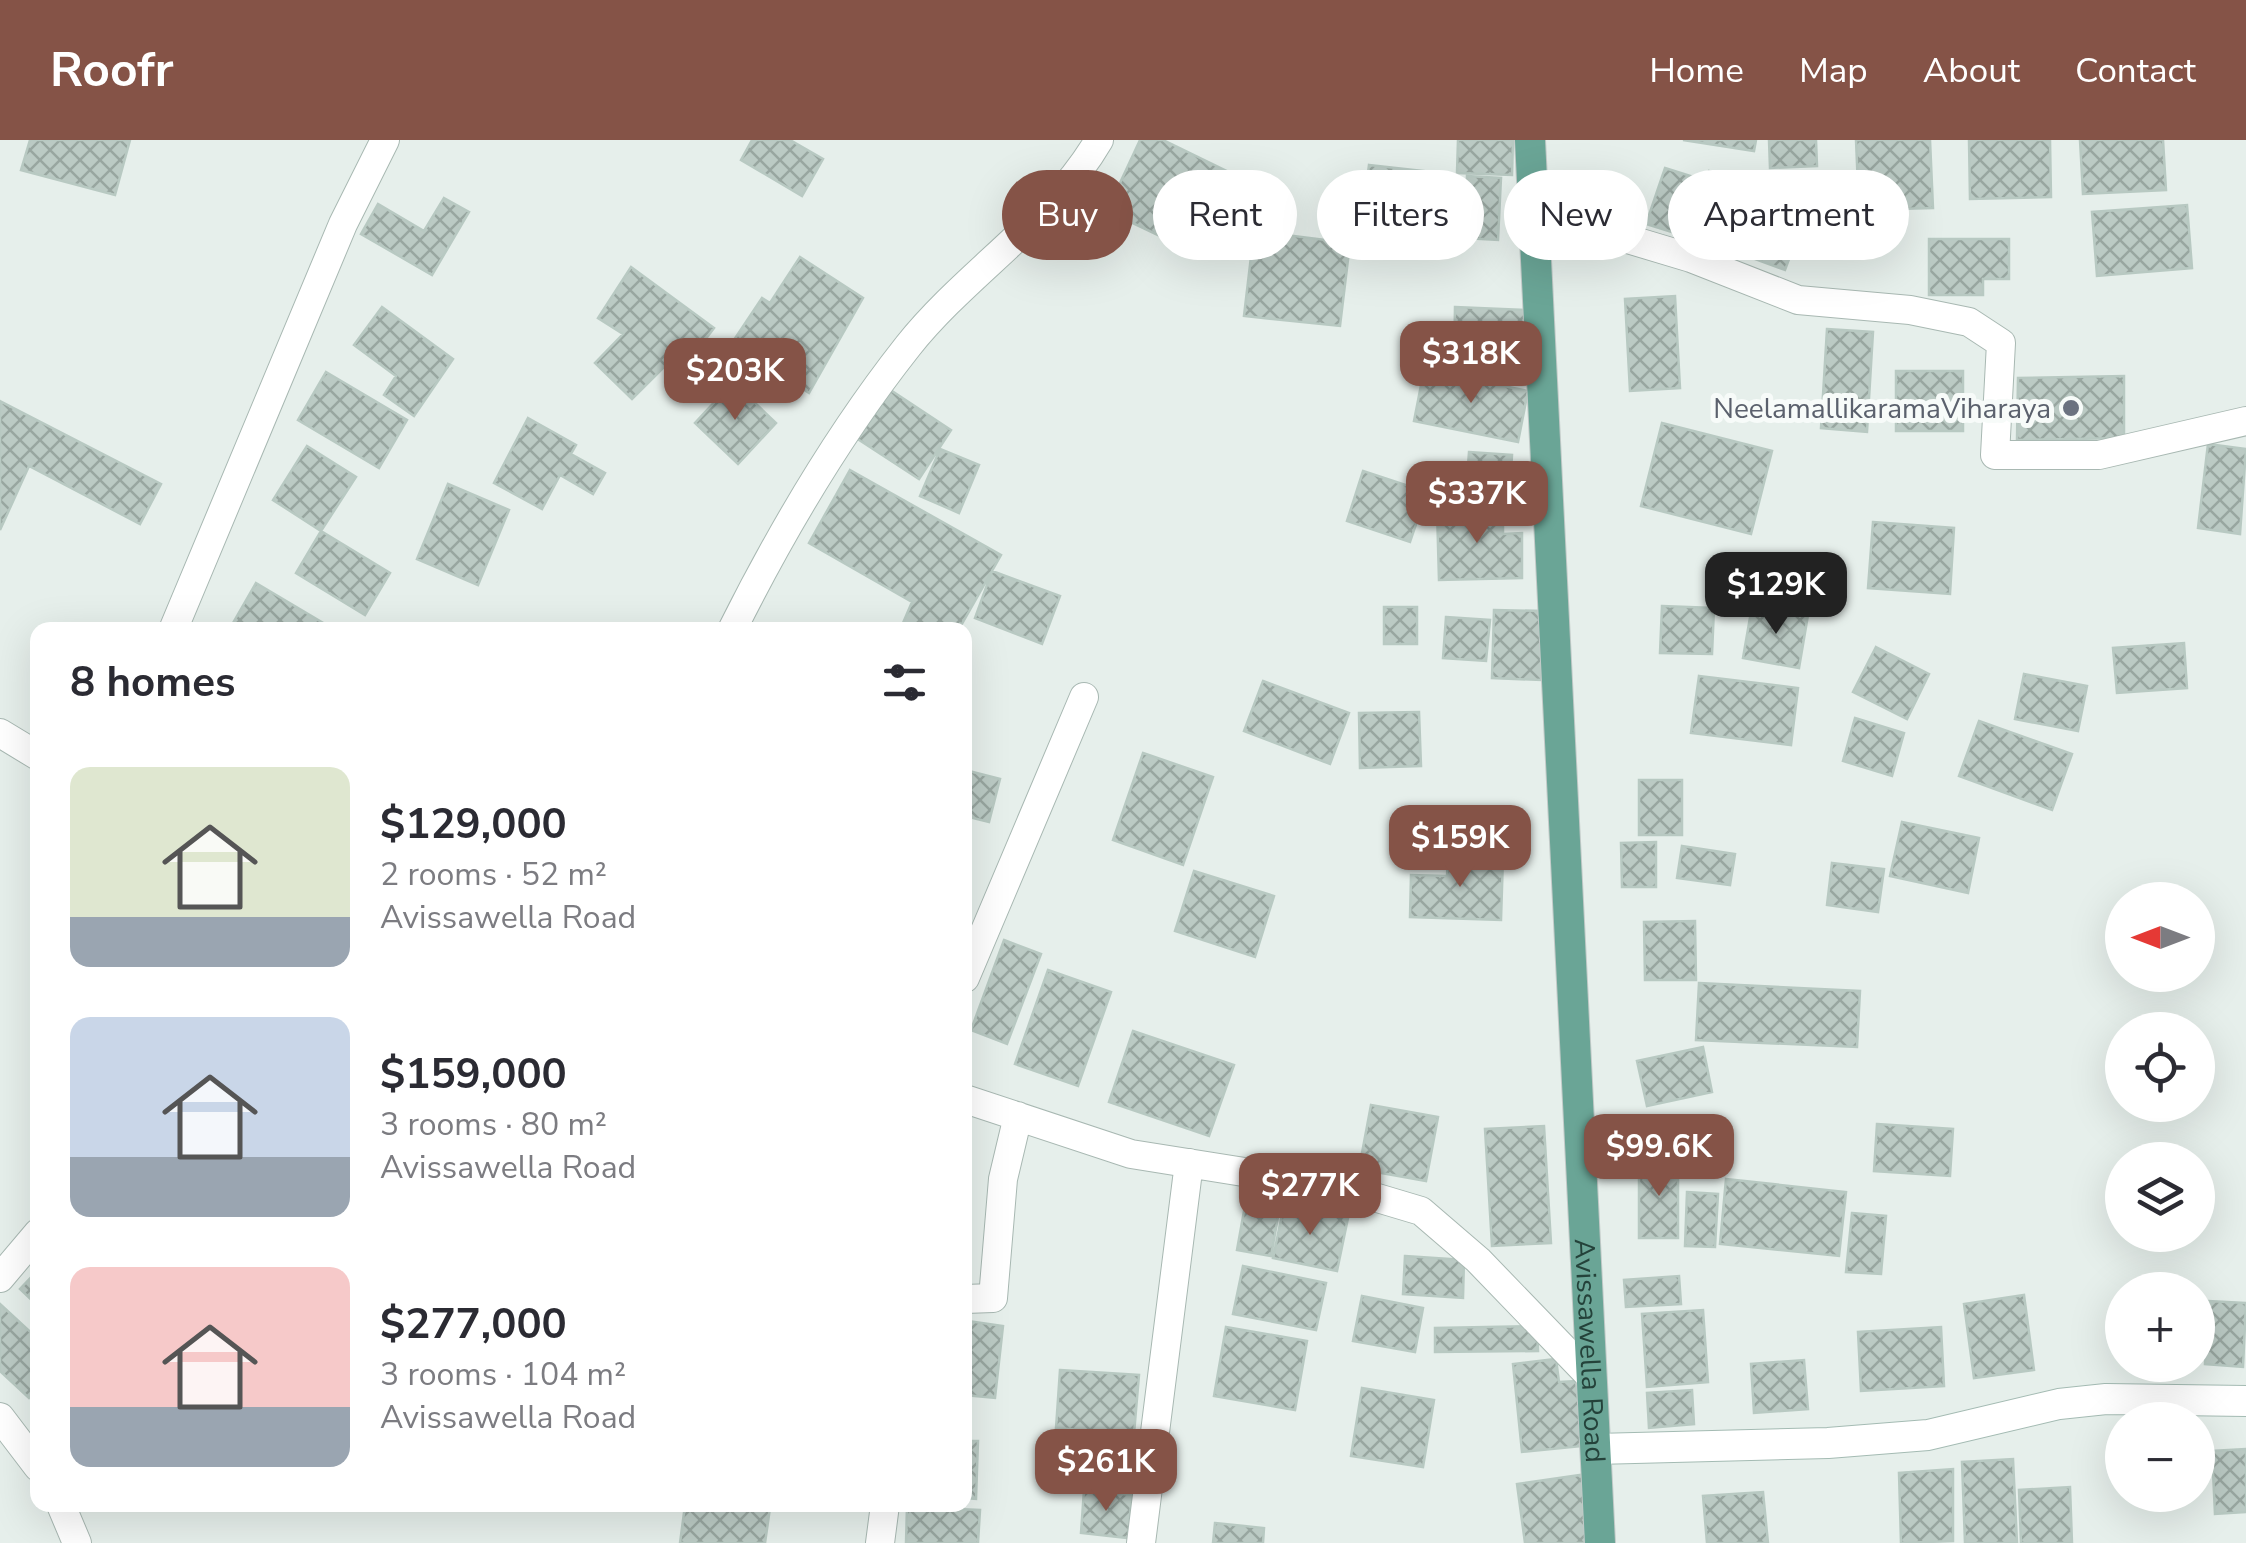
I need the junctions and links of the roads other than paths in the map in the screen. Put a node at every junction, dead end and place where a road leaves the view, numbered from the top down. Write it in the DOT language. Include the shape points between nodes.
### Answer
graph roads {
  1 [pos="385,140"];
  2 [pos="1099,140"];
  3 [pos="1530,140"];
  4 [pos="1531,170"];
  5 [pos="1648,245"];
  6 [pos="1536,260"];
  7 [pos="2246,420"];
  8 [pos="175,622"];
  9 [pos="736,622"];
  10 [pos="1084,697"];
  11 [pos="0,733"];
  12 [pos="30,751"];
  13 [pos="972,961"];
  14 [pos="972,1100"];
  15 [pos="1018,1116"];
  16 [pos="1189,1162"];
  17 [pos="30,1242"];
  18 [pos="0,1278"];
  19 [pos="972,1298"];
  20 [pos="1589,1374"];
  21 [pos="2246,1401"];
  22 [pos="0,1417"];
  23 [pos="1596,1449"];
  24 [pos="30,1456"];
  25 [pos="64,1512"];
  26 [pos="883,1512"];
  27 [pos="77,1543"];
  28 [pos="880,1543"];
  29 [pos="1141,1543"];
  30 [pos="1600,1543"];
  1 -- 8 [label="street" via="343,224"];
  2 -- 9 [label="street" via="1053,201 908,345 844,437"];
  3 -- 4 [label="main road, Avissawella Road"];
  5 -- 7 [label="street" via="1798,300 1969,322 2001,343 1995,456 2099,456"];
  6 -- 20 [label="main road, Avissawella Road"];
  10 -- 13 [label="street"];
  11 -- 12 [label="street"];
  14 -- 15 [label="street"];
  15 -- 16 [label="street" via="1132,1154"];
  15 -- 19 [label="street" via="1004,1179 993,1298"];
  16 -- 20 [label="street" via="1344,1188 1421,1211"];
  16 -- 29 [label="street"];
  17 -- 18 [label="street"];
  20 -- 23 [label="main road, Avissawella Road"];
  21 -- 23 [label="street" via="2106,1399 1928,1435"];
  22 -- 24 [label="street"];
  23 -- 30 [label="main road, Avissawella Road"];
  25 -- 27 [label="street"];
  26 -- 28 [label="street"];
}
